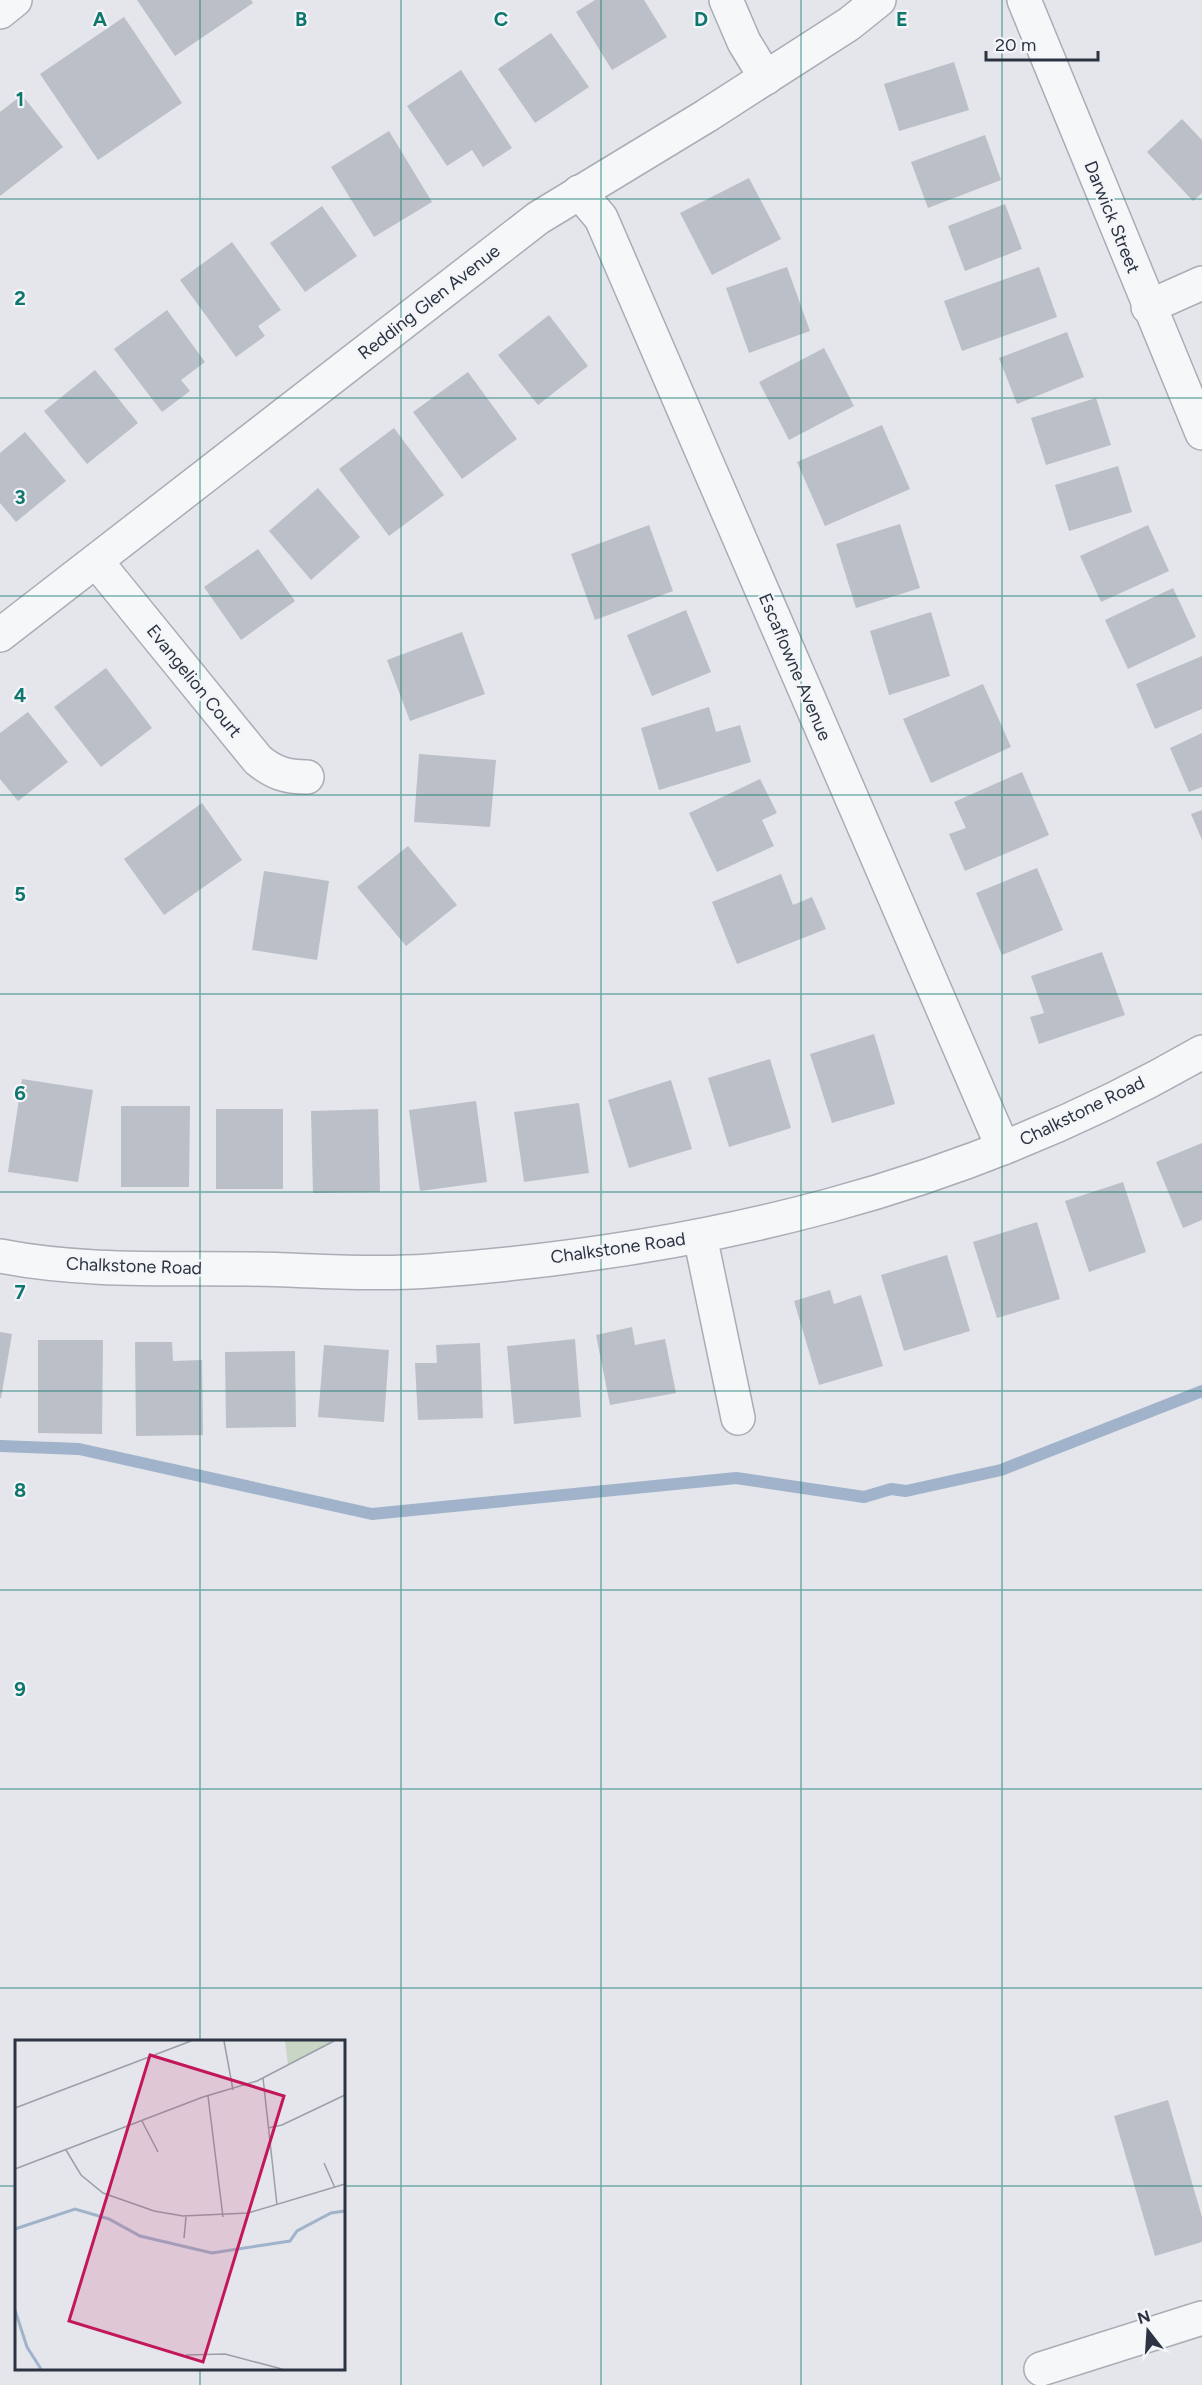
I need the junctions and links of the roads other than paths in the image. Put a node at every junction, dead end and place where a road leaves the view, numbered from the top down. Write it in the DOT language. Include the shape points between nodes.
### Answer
graph roads {
  1 [pos="15,0"];
  2 [pos="726,0"];
  3 [pos="879,0"];
  4 [pos="1024,0"];
  5 [pos="0,12"];
  6 [pos="766,78"];
  7 [pos="579,192"];
  8 [pos="1202,282"];
  9 [pos="1148,307"];
  10 [pos="1202,433"];
  11 [pos="96,561"];
  12 [pos="0,635"];
  13 [pos="307,777"];
  14 [pos="1202,1052"];
  15 [pos="1003,1148"];
  16 [pos="700,1236"];
  17 [pos="0,1256"];
  18 [pos="738,1418"];
  19 [pos="1202,2318"];
  20 [pos="1041,2369"];
  1 -- 5 [label="street"];
  2 -- 6 [label="street" via="744,42"];
  3 -- 6 [label="street, Redding Glen Avenue"];
  4 -- 9 [label="street, Darwick Street"];
  6 -- 7 [label="street, Redding Glen Avenue"];
  7 -- 11 [label="street, Redding Glen Avenue" via="538,218"];
  7 -- 15 [label="street, Escaflowne Avenue" via="601,218"];
  8 -- 9 [label="street"];
  9 -- 10 [label="street, Darwick Street"];
  11 -- 12 [label="street, Redding Glen Avenue"];
  11 -- 13 [label="street, Evangelion Court" via="258,760 273,772"];
  14 -- 15 [label="street, Chalkstone Road"];
  15 -- 16 [label="street, Chalkstone Road" via="884,1191"];
  16 -- 17 [label="street, Chalkstone Road" via="561,1257 426,1271 118,1267 31,1262"];
  16 -- 18 [label="street"];
  19 -- 20 [label="street"];
}
